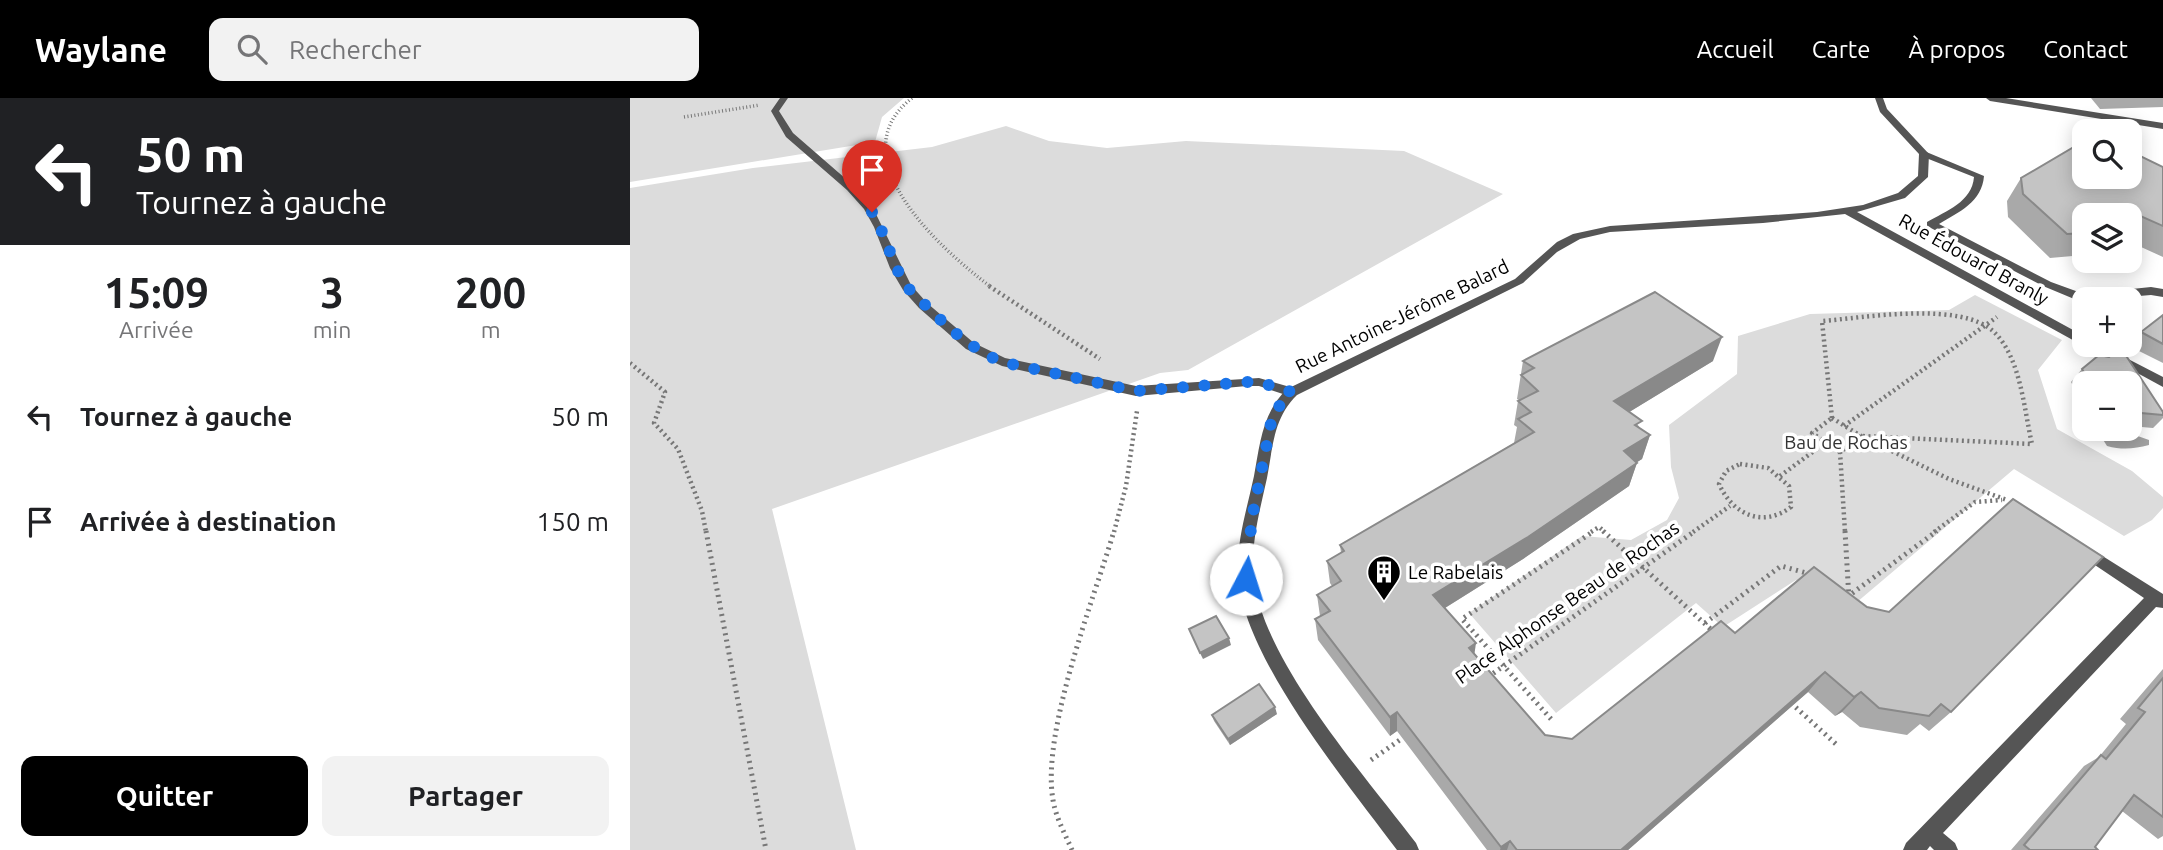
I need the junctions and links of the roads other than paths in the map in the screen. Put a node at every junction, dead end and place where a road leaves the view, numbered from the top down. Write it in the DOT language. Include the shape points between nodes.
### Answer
graph roads {
  1 [pos="1879,98"];
  2 [pos="1990,98"];
  3 [pos="781,101"];
  4 [pos="2049,103"];
  5 [pos="2163,126"];
  6 [pos="1924,154"];
  7 [pos="1846,210"];
  8 [pos="2163,293"];
  9 [pos="2072,335"];
  10 [pos="2114,357"];
  11 [pos="2163,383"];
  12 [pos="1292,392"];
  13 [pos="2075,545"];
  14 [pos="2159,600"];
  15 [pos="1930,833"];
  16 [pos="1409,850"];
  17 [pos="1913,850"];
  18 [pos="1948,850"];
  1 -- 6 [label="street" via="1883,110"];
  2 -- 4 [label="street"];
  3 -- 12 [label="street" via="775,111 777,120 859,196 883,230 902,280 970,346 1002,362 1136,391 1259,382"];
  4 -- 5 [label="street"];
  6 -- 7 [label="street, Rue Antoine-Jérôme Balard" via="1923,177 1910,191"];
  6 -- 8 [label="street" via="1979,176 1978,189 1968,201 1931,224 2083,298"];
  7 -- 9 [label="street, Rue Édouard Branly"];
  7 -- 12 [label="street, Rue Antoine-Jérôme Balard" via="1761,221 1633,225 1577,236 1557,246 1518,281"];
  10 -- 11 [label="street"];
  12 -- 16 [label="street, Rue Antoine-Jérôme Balard" via="1273,413 1252,518 1246,579 1255,621 1275,658"];
  13 -- 14 [label="street"];
  14 -- 15 [label="street"];
  15 -- 17 [label="street"];
  15 -- 18 [label="street"];
}
